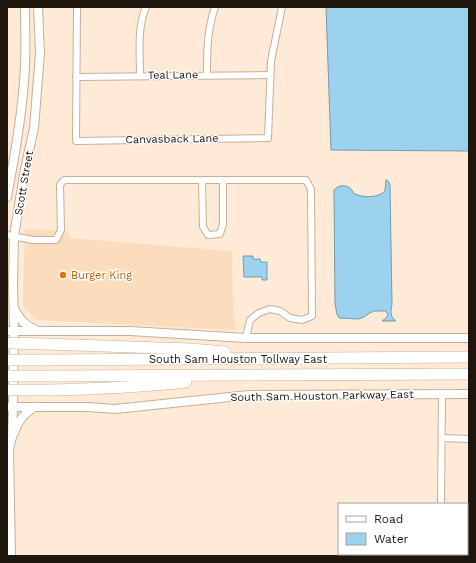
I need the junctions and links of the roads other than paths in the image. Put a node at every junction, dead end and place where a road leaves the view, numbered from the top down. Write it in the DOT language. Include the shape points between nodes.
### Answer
graph roads {
  1 [pos="25,7"];
  2 [pos="38,7"];
  3 [pos="77,7"];
  4 [pos="146,7"];
  5 [pos="215,7"];
  6 [pos="282,7"];
  7 [pos="207,75"];
  8 [pos="270,75"];
  9 [pos="140,76"];
  10 [pos="76,77"];
  11 [pos="16,147"];
  12 [pos="30,149"];
  13 [pos="202,180"];
  14 [pos="223,180"];
  15 [pos="7,197"];
  16 [pos="11,235"];
  17 [pos="14,308"];
  18 [pos="11,331"];
  19 [pos="39,331"];
  20 [pos="246,338"];
  21 [pos="469,338"];
  22 [pos="7,344"];
  23 [pos="469,357"];
  24 [pos="304,359"];
  25 [pos="7,360"];
  26 [pos="469,374"];
  27 [pos="242,375"];
  28 [pos="7,376"];
  29 [pos="7,390"];
  30 [pos="442,394"];
  31 [pos="469,394"];
  32 [pos="10,407"];
  33 [pos="34,407"];
  34 [pos="442,438"];
  35 [pos="469,438"];
  36 [pos="9,444"];
  37 [pos="441,503"];
  38 [pos="11,556"];
  1 -- 11 [label="main road, Scott Street" via="26,65"];
  2 -- 12 [label="main road, Scott Street" via="40,53"];
  3 -- 10 [label="street"];
  4 -- 9 [label="street" via="140,30"];
  5 -- 7 [label="street" via="208,34"];
  6 -- 8 [label="street"];
  7 -- 8 [label="street, Teal Lane"];
  7 -- 9 [label="street, Teal Lane"];
  8 -- 10 [label="street, Canvasback Lane" via="268,138 76,141"];
  9 -- 10 [label="street, Teal Lane"];
  11 -- 12 [label="main road"];
  11 -- 15 [label="main road, Scott Street"];
  12 -- 16 [label="main road, Scott Street"];
  13 -- 14 [label="street"];
  13 -- 14 [label="street" via="203,227 208,235 220,234 223,224"];
  13 -- 16 [label="street" via="64,180 60,185 61,230 56,240 33,240"];
  14 -- 20 [label="street" via="306,180 311,189 312,316 302,320 290,318 280,311 270,309 250,320"];
  16 -- 17 [label="main road, Scott Street"];
  17 -- 18 [label="main road, Scott Street"];
  17 -- 19 [label="main road" via="26,325"];
  18 -- 19 [label="main road"];
  18 -- 32 [label="main road, Scott Street"];
  19 -- 20 [label="main road" via="130,331"];
  20 -- 21 [label="main road"];
  22 -- 24 [label="highway, bridge" via="190,349"];
  23 -- 24 [label="highway, South Sam Houston Tollway East"];
  24 -- 25 [label="highway, South Sam Houston Tollway East, bridge"];
  26 -- 27 [label="highway, South Sam Houston Tollway East"];
  27 -- 28 [label="highway, South Sam Houston Tollway East, bridge"];
  27 -- 29 [label="highway, bridge" via="154,385"];
  30 -- 31 [label="main road, South Sam Houston Parkway East"];
  30 -- 33 [label="main road, South Sam Houston Parkway East" via="249,395 115,409"];
  30 -- 34 [label="street"];
  32 -- 33 [label="main road, South Sam Houston Parkway East"];
  32 -- 36 [label="main road, Scott Street"];
  33 -- 36 [label="main road" via="19,421"];
  34 -- 35 [label="street"];
  34 -- 37 [label="street"];
  36 -- 38 [label="main road, Scott Street"];
}
